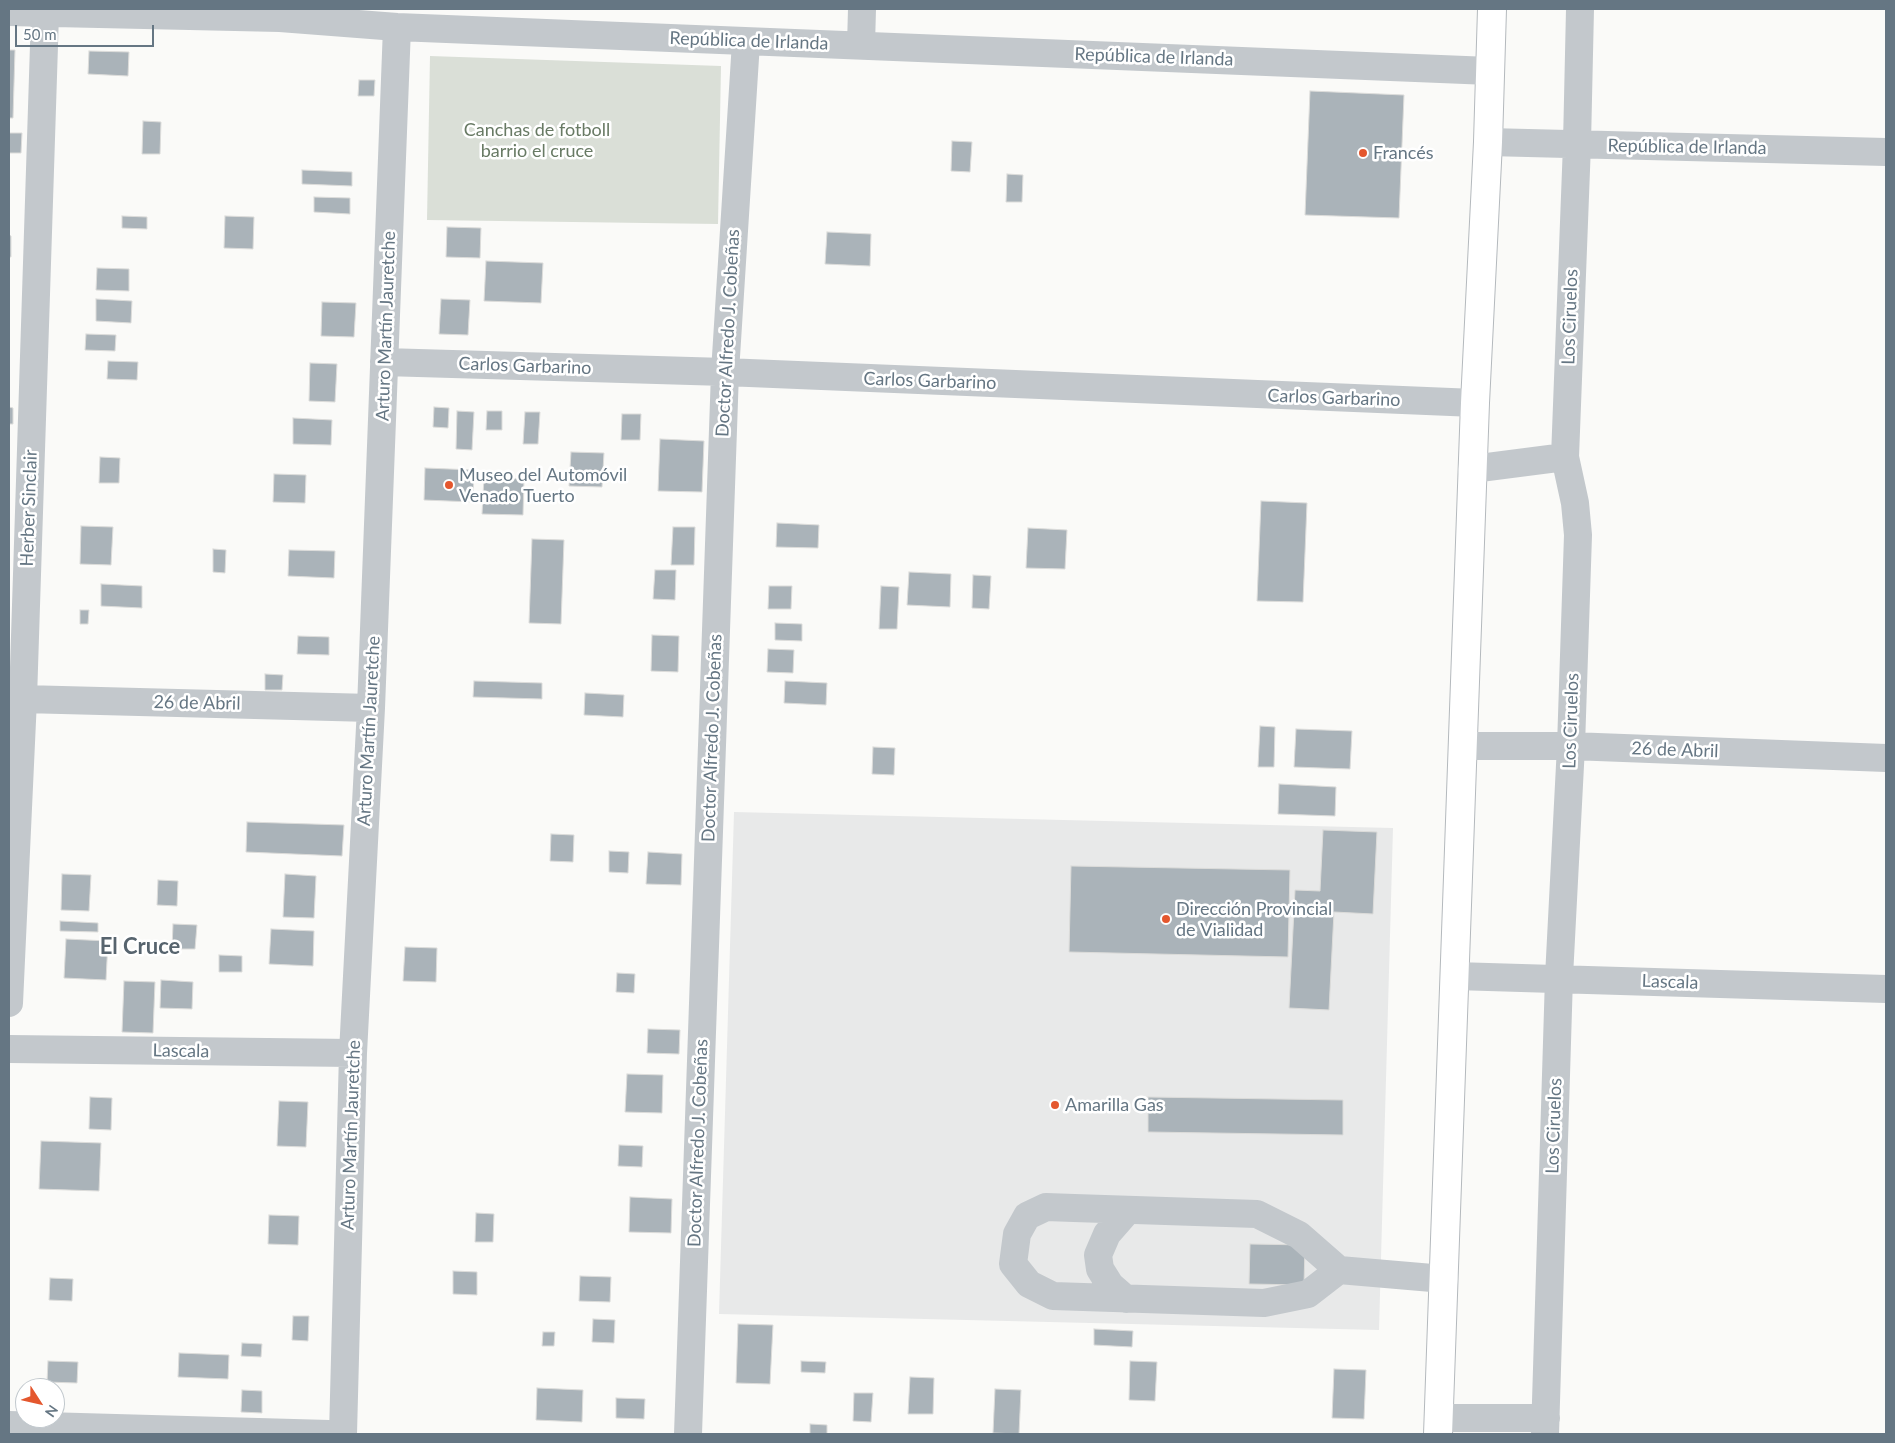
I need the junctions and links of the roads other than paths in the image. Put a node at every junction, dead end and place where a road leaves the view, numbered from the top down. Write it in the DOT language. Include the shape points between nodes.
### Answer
graph roads {
  1 [pos="862,9"];
  2 [pos="1492,9"];
  3 [pos="1580,9"];
  4 [pos="9,12"];
  5 [pos="45,14"];
  6 [pos="280,14"];
  7 [pos="397,27"];
  8 [pos="746,42"];
  9 [pos="861,45"];
  10 [pos="1490,71"];
  11 [pos="1488,142"];
  12 [pos="1577,144"];
  13 [pos="1886,152"];
  14 [pos="384,362"];
  15 [pos="725,372"];
  16 [pos="1475,403"];
  17 [pos="1565,457"];
  18 [pos="1472,469"];
  19 [pos="24,699"];
  20 [pos="371,708"];
  21 [pos="1463,746"];
  22 [pos="1570,746"];
  23 [pos="1886,758"];
  24 [pos="1455,976"];
  25 [pos="1558,978"];
  26 [pos="1886,989"];
  27 [pos="9,1003"];
  28 [pos="9,1049"];
  29 [pos="353,1053"];
  30 [pos="1128,1210"];
  31 [pos="1339,1270"];
  32 [pos="1444,1279"];
  33 [pos="1126,1299"];
  34 [pos="9,1425"];
  35 [pos="1439,1426"];
  36 [pos="1546,1426"];
  37 [pos="329,1434"];
  38 [pos="344,1434"];
  39 [pos="688,1434"];
  1 -- 9 [label="street"];
  2 -- 10 [label="highway"];
  3 -- 12 [label="street, Los Ciruelos"];
  4 -- 5 [label="street, República de Irlanda"];
  5 -- 6 [label="street, República de Irlanda"];
  5 -- 19 [label="street, Herber Sinclair"];
  6 -- 7 [label="street, República de Irlanda"];
  7 -- 8 [label="street, República de Irlanda"];
  7 -- 14 [label="street, Arturo Martín Jauretche"];
  8 -- 9 [label="street, República de Irlanda"];
  8 -- 15 [label="street, Doctor Alfredo J. Cobeñas"];
  9 -- 10 [label="street, República de Irlanda"];
  10 -- 11 [label="highway"];
  11 -- 12 [label="street, República de Irlanda"];
  11 -- 16 [label="highway"];
  12 -- 13 [label="street, República de Irlanda"];
  12 -- 17 [label="street, Los Ciruelos"];
  14 -- 15 [label="street, Carlos Garbarino"];
  14 -- 20 [label="street, Arturo Martín Jauretche"];
  15 -- 16 [label="street, Carlos Garbarino"];
  15 -- 39 [label="street, Doctor Alfredo J. Cobeñas"];
  16 -- 18 [label="highway"];
  17 -- 18 [label="street"];
  17 -- 22 [label="street, Los Ciruelos" via="1578,535"];
  18 -- 21 [label="highway"];
  19 -- 20 [label="street, 26 de Abril"];
  19 -- 27 [label="street, Herber Sinclair"];
  20 -- 29 [label="street, Arturo Martín Jauretche"];
  21 -- 22 [label="street, 26 de Abril"];
  21 -- 24 [label="highway"];
  22 -- 23 [label="street, 26 de Abril"];
  22 -- 25 [label="street, Los Ciruelos"];
  24 -- 25 [label="street, Lascala"];
  24 -- 32 [label="highway"];
  25 -- 26 [label="street, Lascala"];
  25 -- 36 [label="street, Los Ciruelos"];
  28 -- 29 [label="street, Lascala"];
  29 -- 38 [label="street, Arturo Martín Jauretche"];
  30 -- 31 [label="street" via="1257,1214 1300,1235"];
  30 -- 33 [label="street" via="1107,1234 1098,1255 1100,1269 1110,1285"];
  30 -- 33 [label="street" via="1046,1207 1027,1216 1017,1234 1013,1264 1029,1284 1053,1296"];
  31 -- 32 [label="street"];
  31 -- 33 [label="street" via="1308,1294 1264,1303"];
  32 -- 35 [label="highway"];
  34 -- 37 [label="street"];
  35 -- 36 [label="street"];
}
